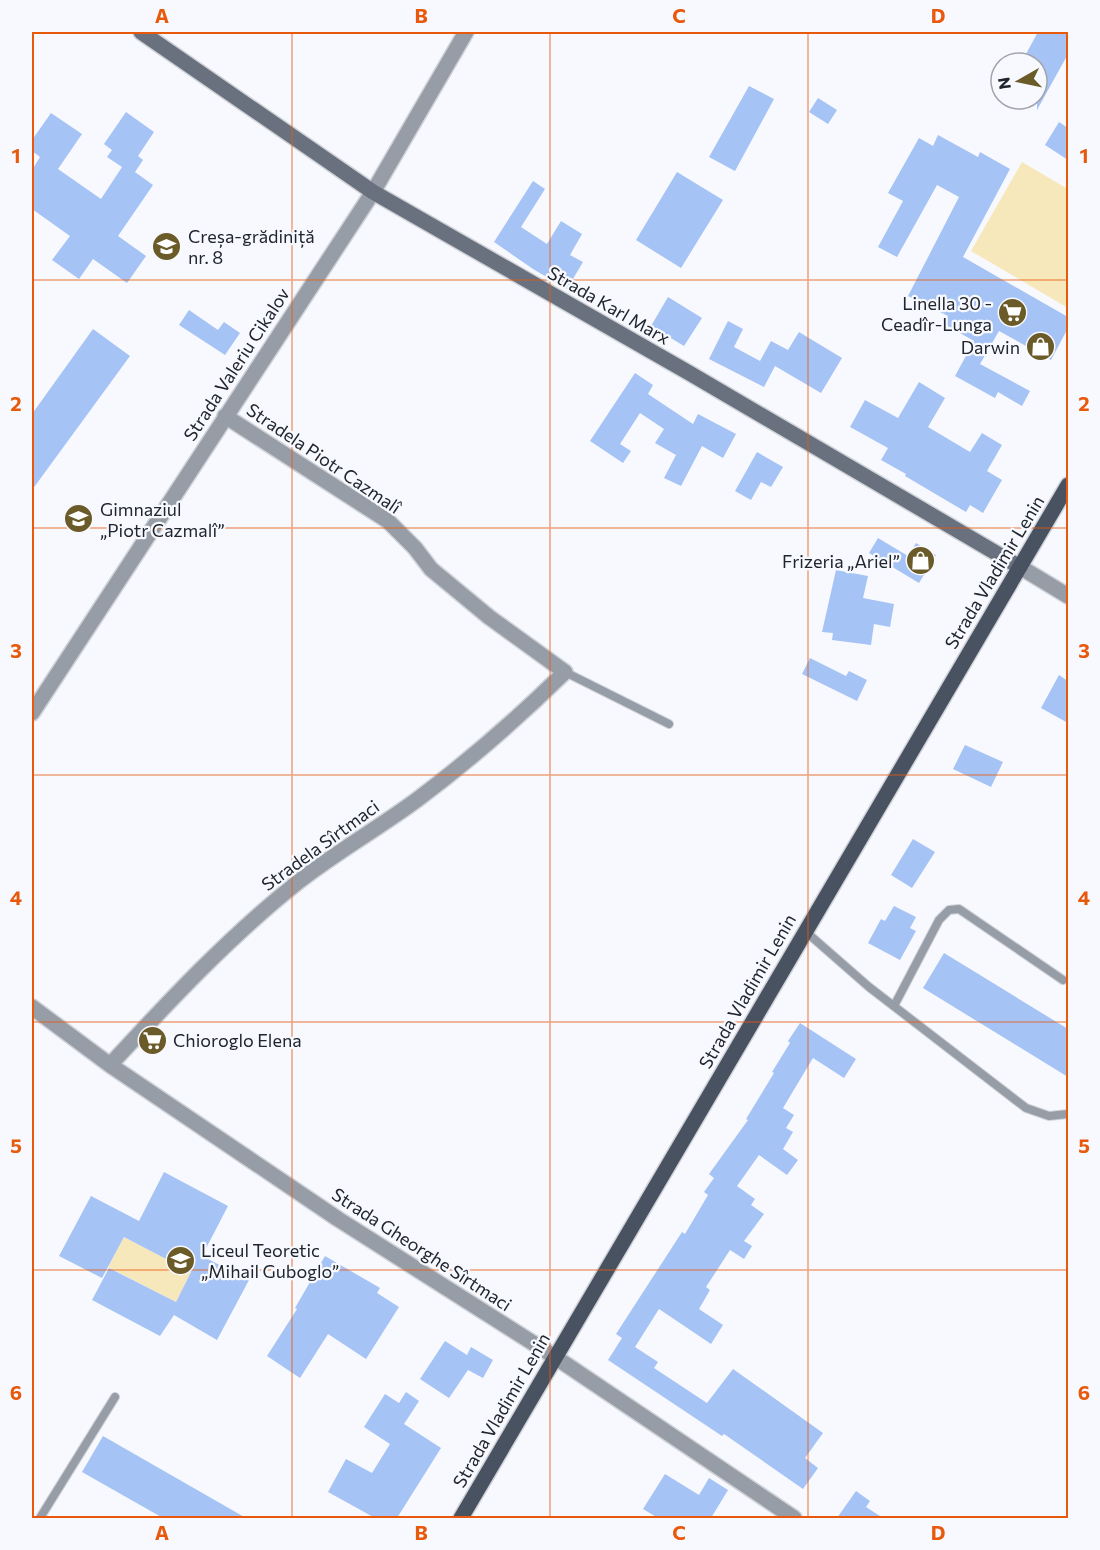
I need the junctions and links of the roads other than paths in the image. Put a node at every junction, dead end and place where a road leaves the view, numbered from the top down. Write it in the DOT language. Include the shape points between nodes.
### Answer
graph roads {
  1 [pos="141,32"];
  2 [pos="466,32"];
  3 [pos="373,192"];
  4 [pos="225,416"];
  5 [pos="1068,484"];
  6 [pos="1020,567"];
  7 [pos="1068,596"];
  8 [pos="565,672"];
  9 [pos="32,713"];
  10 [pos="669,724"];
  11 [pos="805,931"];
  12 [pos="1063,980"];
  13 [pos="894,1006"];
  14 [pos="32,1007"];
  15 [pos="110,1065"];
  16 [pos="1068,1114"];
  17 [pos="555,1357"];
  18 [pos="115,1396"];
  19 [pos="40,1518"];
  20 [pos="461,1518"];
  21 [pos="794,1518"];
  1 -- 3 [label="street, Strada Karl Marx"];
  2 -- 3 [label="street, Strada Valeriu Cikalov"];
  3 -- 4 [label="street, Strada Valeriu Cikalov"];
  3 -- 6 [label="street, Strada Karl Marx"];
  4 -- 8 [label="street, Stradela Piotr Cazmalî" via="388,520 431,569"];
  4 -- 9 [label="street, Strada Valeriu Cikalov"];
  5 -- 6 [label="main road, Strada Vladimir Lenin"];
  6 -- 7 [label="street, Strada Karl Marx"];
  6 -- 11 [label="main road, Strada Vladimir Lenin"];
  8 -- 10 [label="lane"];
  8 -- 15 [label="street, Stradela Sîrtmaci" via="516,719 418,799 301,879 260,913 178,991"];
  11 -- 13 [label="lane"];
  11 -- 17 [label="main road, Strada Vladimir Lenin"];
  12 -- 13 [label="lane" via="959,909 949,909 939,920"];
  13 -- 16 [label="lane" via="1026,1108 1049,1116"];
  14 -- 15 [label="street, Strada Gheorghe Sîrtmaci"];
  15 -- 17 [label="street, Strada Gheorghe Sîrtmaci" via="338,1219"];
  17 -- 20 [label="main road, Strada Vladimir Lenin"];
  17 -- 21 [label="street, Strada Gheorghe Sîrtmaci"];
  18 -- 19 [label="lane"];
}
